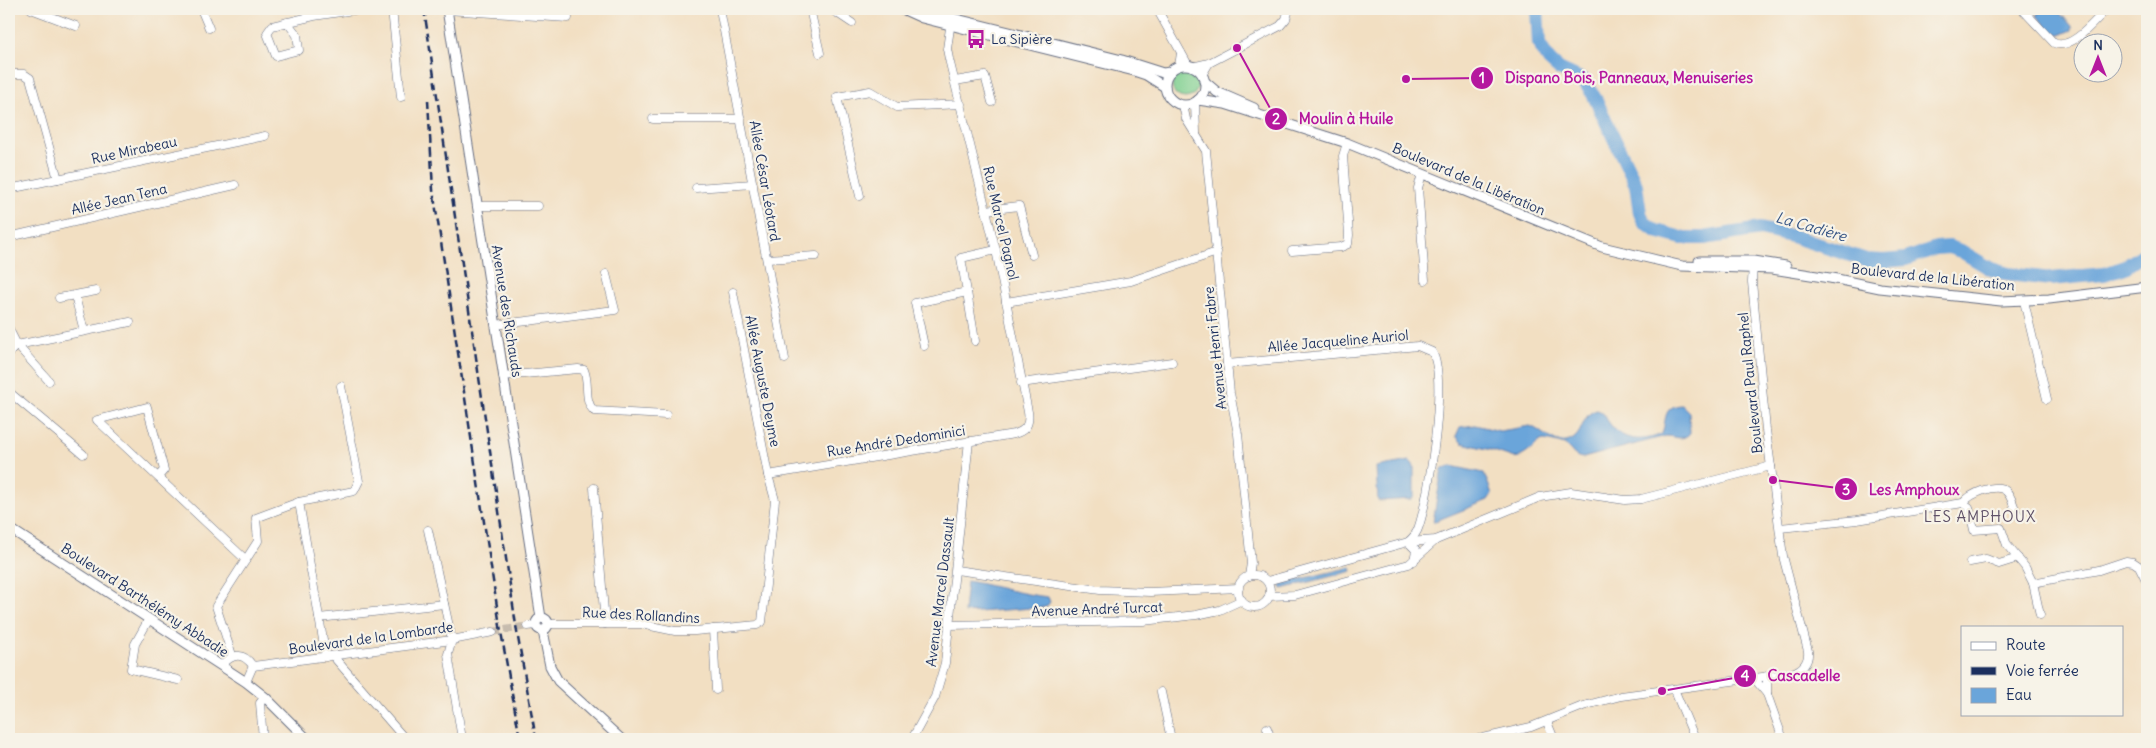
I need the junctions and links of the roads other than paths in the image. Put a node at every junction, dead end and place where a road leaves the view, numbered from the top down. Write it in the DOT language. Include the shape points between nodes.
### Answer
graph roads {
  1 [pos="31,9"];
  2 [pos="202,9"];
  3 [pos="360,9"];
  4 [pos="392,9"];
  5 [pos="447,9"];
  6 [pos="720,9"];
  7 [pos="810,9"];
  8 [pos="831,9"];
  9 [pos="902,9"];
  10 [pos="916,9"];
  11 [pos="1157,9"];
  12 [pos="1289,9"];
  13 [pos="2022,9"];
  14 [pos="2107,9"];
  15 [pos="568,18"];
  16 [pos="287,22"];
  17 [pos="951,22"];
  18 [pos="852,23"];
  19 [pos="76,26"];
  20 [pos="209,28"];
  21 [pos="820,53"];
  22 [pos="1209,63"];
  23 [pos="1186,66"];
  24 [pos="1170,72"];
  25 [pos="9,74"];
  26 [pos="1203,78"];
  27 [pos="955,81"];
  28 [pos="1165,88"];
  29 [pos="401,97"];
  30 [pos="1196,101"];
  31 [pos="992,102"];
  32 [pos="961,104"];
  33 [pos="1184,105"];
  34 [pos="653,119"];
  35 [pos="741,119"];
  36 [pos="1277,120"];
  37 [pos="1196,133"];
  38 [pos="265,136"];
  39 [pos="1347,143"];
  40 [pos="1422,174"];
  41 [pos="58,179"];
  42 [pos="754,184"];
  43 [pos="235,185"];
  44 [pos="696,188"];
  45 [pos="9,189"];
  46 [pos="860,196"];
  47 [pos="477,206"];
  48 [pos="538,206"];
  49 [pos="986,210"];
  50 [pos="9,237"];
  51 [pos="996,250"];
  52 [pos="1292,251"];
  53 [pos="1217,252"];
  54 [pos="1032,255"];
  55 [pos="816,256"];
  56 [pos="767,259"];
  57 [pos="1753,264"];
  58 [pos="606,274"];
  59 [pos="1426,280"];
  60 [pos="2147,287"];
  61 [pos="96,292"];
  62 [pos="733,292"];
  63 [pos="967,292"];
  64 [pos="75,296"];
  65 [pos="59,298"];
  66 [pos="2024,301"];
  67 [pos="1006,302"];
  68 [pos="130,322"];
  69 [pos="495,325"];
  70 [pos="9,329"];
  71 [pos="84,331"];
  72 [pos="975,341"];
  73 [pos="17,346"];
  74 [pos="924,346"];
  75 [pos="9,353"];
  76 [pos="785,359"];
  77 [pos="1172,362"];
  78 [pos="1227,364"];
  79 [pos="503,376"];
  80 [pos="49,381"];
  81 [pos="1021,383"];
  82 [pos="342,386"];
  83 [pos="9,392"];
  84 [pos="2046,399"];
  85 [pos="666,415"];
  86 [pos="1027,427"];
  87 [pos="969,442"];
  88 [pos="83,454"];
  89 [pos="1771,466"];
  90 [pos="768,475"];
  91 [pos="158,477"];
  92 [pos="594,488"];
  93 [pos="299,502"];
  94 [pos="1963,503"];
  95 [pos="2019,516"];
  96 [pos="9,528"];
  97 [pos="1780,528"];
  98 [pos="428,530"];
  99 [pos="1436,540"];
  100 [pos="1408,542"];
  101 [pos="2018,558"];
  102 [pos="246,560"];
  103 [pos="1414,561"];
  104 [pos="1970,562"];
  105 [pos="1251,563"];
  106 [pos="956,570"];
  107 [pos="1249,576"];
  108 [pos="1259,576"];
  109 [pos="1267,582"];
  110 [pos="2147,582"];
  111 [pos="2033,583"];
  112 [pos="1239,588"];
  113 [pos="1269,596"];
  114 [pos="1242,600"];
  115 [pos="444,604"];
  116 [pos="2040,615"];
  117 [pos="319,618"];
  118 [pos="150,620"];
  119 [pos="605,624"];
  120 [pos="539,625"];
  121 [pos="949,625"];
  122 [pos="713,630"];
  123 [pos="493,632"];
  124 [pos="452,640"];
  125 [pos="232,655"];
  126 [pos="330,656"];
  127 [pos="222,665"];
  128 [pos="253,666"];
  129 [pos="1767,676"];
  130 [pos="1756,678"];
  131 [pos="178,680"];
  132 [pos="246,682"];
  133 [pos="716,690"];
  134 [pos="1674,690"];
  135 [pos="1161,692"];
  136 [pos="1767,694"];
  137 [pos="265,697"];
  138 [pos="1547,722"];
  139 [pos="1267,728"];
  140 [pos="460,738"];
  141 [pos="263,739"];
  142 [pos="307,739"];
  143 [pos="405,739"];
  144 [pos="621,739"];
  145 [pos="912,739"];
  146 [pos="1171,739"];
  147 [pos="1271,739"];
  148 [pos="1479,739"];
  149 [pos="1554,739"];
  150 [pos="1695,739"];
  151 [pos="1782,739"];
  1 -- 19 [label="street"];
  2 -- 20 [label="street"];
  3 -- 16 [label="street"];
  4 -- 29 [label="street"];
  5 -- 15 [label="street"];
  5 -- 47 [label="street, Avenue des Richauds"];
  6 -- 35 [label="street, Allée César Léotard"];
  7 -- 21 [label="street"];
  8 -- 18 [label="street"];
  9 -- 17 [label="street" via="922,18"];
  10 -- 17 [label="street"];
  11 -- 23 [label="street"];
  12 -- 22 [label="street" via="1280,26"];
  13 -- 14 [label="street" via="2058,45 2072,41"];
  16 -- 16 [label="street" via="272,26 266,32 276,56 299,50 297,35"];
  17 -- 24 [label="street" via="1162,73"];
  17 -- 27 [label="street, Rue Marcel Pagnol" via="947,49"];
  17 -- 28 [label="street" via="1146,75"];
  22 -- 23 [label="street"];
  22 -- 26 [label="street"];
  23 -- 24 [label="street"];
  23 -- 26 [label="street, Boulevard de la Libération"];
  24 -- 28 [label="street"];
  25 -- 41 [label="street" via="24,74 30,78"];
  26 -- 30 [label="street" via="1204,91"];
  26 -- 36 [label="street, Boulevard de la Libération" via="1217,92"];
  27 -- 31 [label="street" via="985,76"];
  27 -- 32 [label="street, Rue Marcel Pagnol"];
  28 -- 33 [label="street" via="1173,101"];
  30 -- 33 [label="street, Boulevard de la Libération"];
  30 -- 36 [label="street, Boulevard de la Libération" via="1225,104"];
  30 -- 37 [label="street, Avenue Henri Fabre"];
  32 -- 46 [label="street" via="897,107 870,91 837,97"];
  32 -- 49 [label="street, Rue Marcel Pagnol"];
  33 -- 37 [label="street, Avenue Henri Fabre" via="1186,119"];
  34 -- 35 [label="street"];
  35 -- 42 [label="street, Allée César Léotard"];
  36 -- 39 [label="street, Boulevard de la Libération"];
  37 -- 53 [label="street, Avenue Henri Fabre" via="1206,151"];
  38 -- 41 [label="street, Rue Mirabeau"];
  39 -- 40 [label="street, Boulevard de la Libération"];
  39 -- 52 [label="street" via="1343,156 1350,235 1348,244"];
  40 -- 57 [label="street, Boulevard de la Libération" via="1602,247 1682,266"];
  40 -- 59 [label="street" via="1418,188"];
  41 -- 45 [label="street, Rue Mirabeau"];
  42 -- 44 [label="street"];
  42 -- 56 [label="street, Allée César Léotard"];
  43 -- 50 [label="street, Allée Jean Tena"];
  47 -- 48 [label="street"];
  47 -- 69 [label="street, Avenue des Richauds"];
  49 -- 51 [label="street, Rue Marcel Pagnol"];
  49 -- 54 [label="street" via="1019,206"];
  51 -- 63 [label="street" via="961,258"];
  51 -- 67 [label="street, Rue Marcel Pagnol"];
  53 -- 67 [label="street" via="1131,281"];
  53 -- 78 [label="street, Avenue Henri Fabre"];
  55 -- 56 [label="street"];
  56 -- 76 [label="street, Allée César Léotard"];
  57 -- 66 [label="street, Boulevard de la Libération" via="1934,294"];
  57 -- 89 [label="street, Boulevard Paul Raphel" via="1752,282"];
  58 -- 69 [label="street" via="615,310"];
  60 -- 66 [label="street, Boulevard de la Libération"];
  61 -- 64 [label="street"];
  62 -- 90 [label="street, Allée Auguste Deyme"];
  63 -- 72 [label="street"];
  63 -- 74 [label="street" via="915,303"];
  64 -- 65 [label="street"];
  64 -- 71 [label="street"];
  66 -- 84 [label="street"];
  67 -- 81 [label="street, Rue Marcel Pagnol"];
  68 -- 71 [label="street"];
  69 -- 79 [label="street, Avenue des Richauds"];
  70 -- 73 [label="street"];
  71 -- 73 [label="street"];
  73 -- 75 [label="street"];
  73 -- 80 [label="street"];
  77 -- 81 [label="street"];
  78 -- 100 [label="street, Allée Jacqueline Auriol" via="1404,347 1423,347 1432,352 1438,420 1419,525"];
  78 -- 105 [label="street, Avenue Henri Fabre" via="1238,434"];
  79 -- 85 [label="street" via="584,370 588,402 594,411"];
  79 -- 120 [label="street, Avenue des Richauds"];
  81 -- 86 [label="street, Rue Marcel Pagnol" via="1029,417"];
  82 -- 93 [label="street" via="359,481 354,491"];
  83 -- 88 [label="street"];
  86 -- 87 [label="street, Rue André Dedominici" via="1014,434"];
  87 -- 90 [label="street, Rue André Dedominici"];
  87 -- 106 [label="street, Avenue Marcel Dassault"];
  89 -- 97 [label="street, Boulevard Paul Raphel"];
  89 -- 99 [label="street" via="1641,499 1624,500 1571,492 1540,497"];
  90 -- 122 [label="street, Rue des Rollandins" via="775,500 763,620 757,625"];
  91 -- 91 [label="street" via="164,470 147,407 97,420"];
  91 -- 102 [label="street"];
  92 -- 119 [label="street"];
  93 -- 102 [label="street" via="256,518 258,541"];
  93 -- 117 [label="street"];
  94 -- 95 [label="street" via="1970,496 1989,489 2003,490"];
  94 -- 97 [label="street"];
  94 -- 101 [label="street" via="1968,507 1974,530 2001,528 2007,545"];
  96 -- 118 [label="street, Boulevard Barthélémy Abbadie"];
  97 -- 129 [label="street, Boulevard Paul Raphel" via="1785,563 1808,657 1797,671"];
  98 -- 115 [label="street"];
  99 -- 100 [label="street"];
  99 -- 103 [label="street"];
  100 -- 103 [label="street" via="1416,550"];
  100 -- 109 [label="street"];
  101 -- 104 [label="street" via="1999,564 1986,559"];
  101 -- 111 [label="street"];
  102 -- 125 [label="street" via="216,606"];
  103 -- 113 [label="street" via="1295,595"];
  105 -- 107 [label="street, Avenue Henri Fabre"];
  105 -- 108 [label="street, Avenue Henri Fabre"];
  106 -- 112 [label="street, Avenue André Turcat" via="1100,590 1150,592"];
  106 -- 121 [label="street, Avenue Marcel Dassault"];
  107 -- 108 [label="street"];
  107 -- 112 [label="street"];
  108 -- 109 [label="street"];
  109 -- 113 [label="street"];
  110 -- 111 [label="street" via="2139,566 2126,561 2099,570"];
  111 -- 116 [label="street"];
  112 -- 114 [label="street"];
  113 -- 114 [label="street" via="1264,603 1255,606"];
  114 -- 121 [label="street, Avenue André Turcat" via="1220,610 1143,621"];
  115 -- 117 [label="street"];
  115 -- 124 [label="street"];
  117 -- 126 [label="street"];
  118 -- 127 [label="street, Boulevard Barthélémy Abbadie"];
  118 -- 131 [label="street" via="135,644 131,669"];
  119 -- 120 [label="street, Rue des Rollandins"];
  119 -- 122 [label="street, Rue des Rollandins"];
  120 -- 144 [label="street, Avenue des Richauds" via="550,666 558,681"];
  121 -- 145 [label="street, Avenue Marcel Dassault" via="939,686"];
  122 -- 133 [label="street"];
  123 -- 124 [label="street, Boulevard de la Lombarde"];
  124 -- 126 [label="street, Boulevard de la Lombarde"];
  124 -- 140 [label="street" via="448,654"];
  125 -- 127 [label="street"];
  125 -- 128 [label="street" via="245,657"];
  126 -- 128 [label="street, Boulevard de la Lombarde"];
  126 -- 143 [label="street"];
  127 -- 132 [label="street, Boulevard Barthélémy Abbadie"];
  128 -- 132 [label="street"];
  129 -- 130 [label="street, Boulevard Paul Raphel"];
  129 -- 136 [label="street"];
  130 -- 134 [label="street, Boulevard Paul Raphel"];
  130 -- 136 [label="street"];
  132 -- 137 [label="street, Boulevard Barthélémy Abbadie"];
  134 -- 138 [label="street, Boulevard Paul Raphel" via="1621,696 1582,706"];
  134 -- 150 [label="street"];
  135 -- 146 [label="street"];
  136 -- 151 [label="street"];
  137 -- 141 [label="street" via="260,703"];
  137 -- 142 [label="street, Boulevard Barthélémy Abbadie"];
  138 -- 148 [label="street, Boulevard Paul Raphel"];
  138 -- 149 [label="street"];
  139 -- 147 [label="street"];
}
